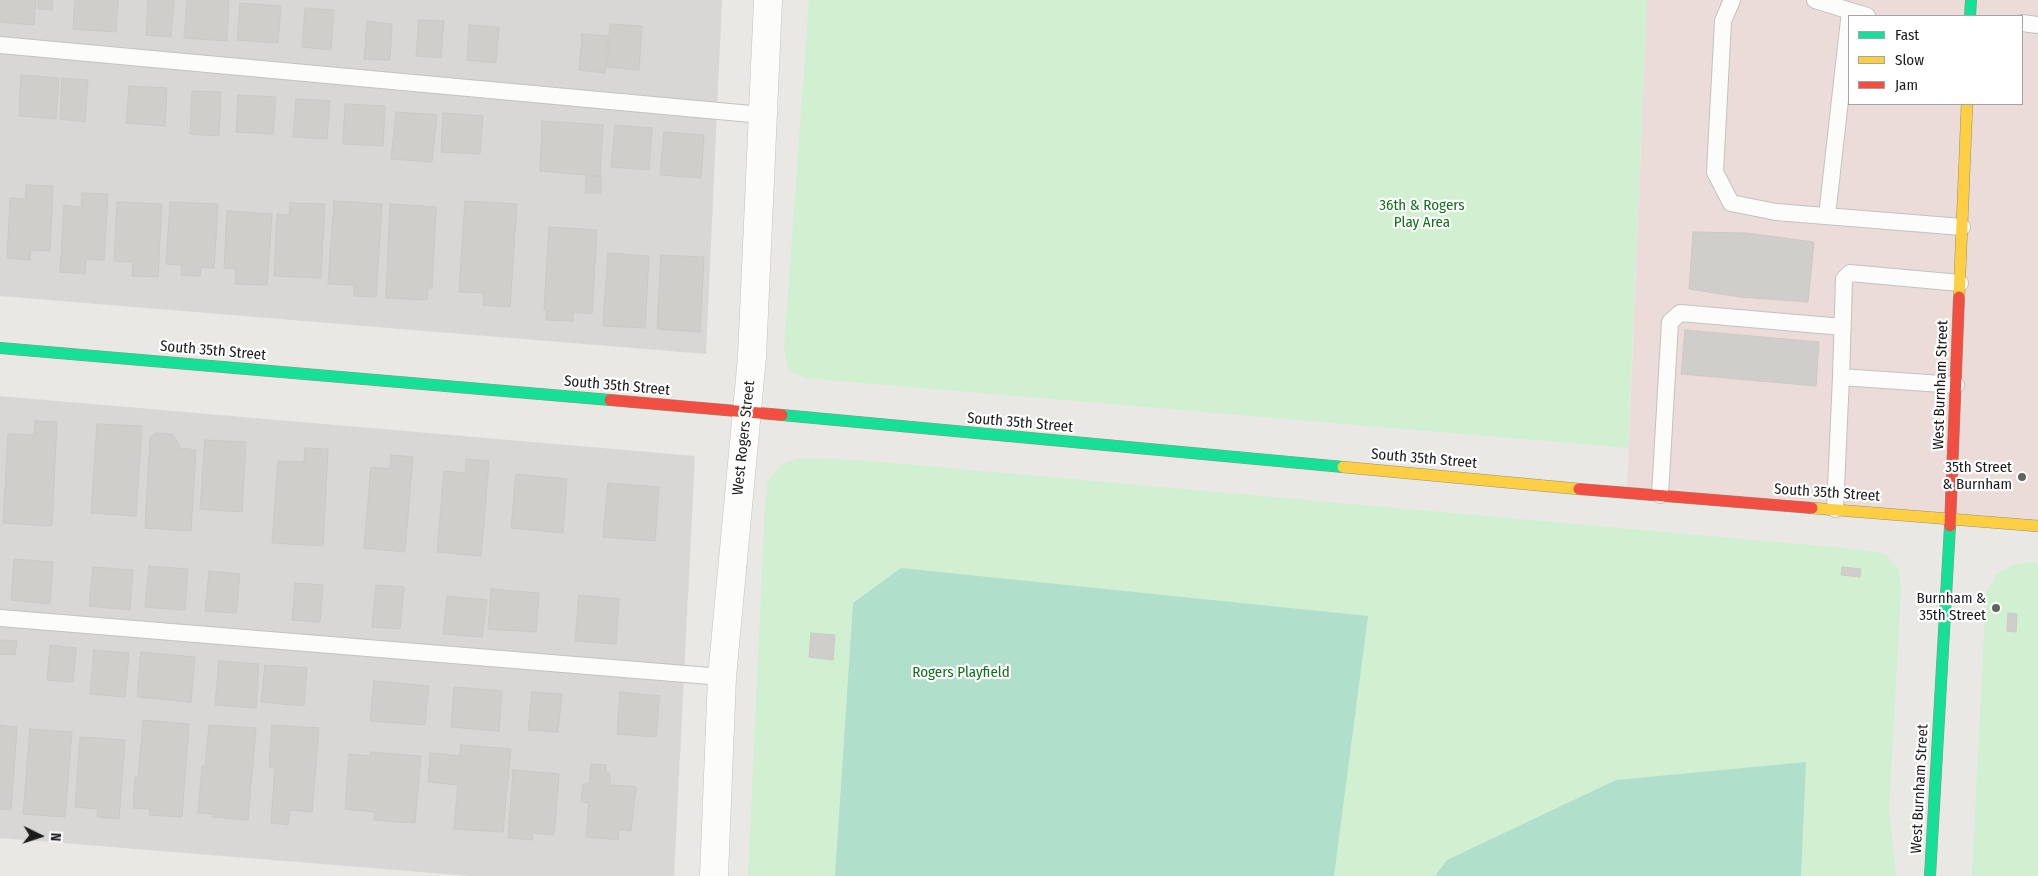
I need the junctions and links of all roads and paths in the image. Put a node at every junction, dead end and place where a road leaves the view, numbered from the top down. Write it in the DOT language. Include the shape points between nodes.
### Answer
graph roads {
  1 [pos="768,0"];
  2 [pos="1732,0"];
  3 [pos="1815,0"];
  4 [pos="1971,0"];
  5 [pos="1850,11"];
  6 [pos="1850,15"];
  7 [pos="1864,15"];
  8 [pos="1970,15"];
  9 [pos="2023,24"];
  10 [pos="2038,25"];
  11 [pos="1848,29"];
  12 [pos="0,45"];
  13 [pos="1967,105"];
  14 [pos="762,115"];
  15 [pos="1827,216"];
  16 [pos="1962,228"];
  17 [pos="1960,283"];
  18 [pos="1843,327"];
  19 [pos="0,348"];
  20 [pos="1841,376"];
  21 [pos="1956,386"];
  22 [pos="748,412"];
  23 [pos="1660,496"];
  24 [pos="1836,509"];
  25 [pos="1950,518"];
  26 [pos="2038,526"];
  27 [pos="0,618"];
  28 [pos="722,676"];
  29 [pos="714,876"];
  30 [pos="1930,876"];
  1 -- 14 [label="street, West Rogers Street"];
  2 -- 15 [label="lane" via="1723,21 1715,172 1731,203 1776,212"];
  3 -- 5 [label="lane"];
  4 -- 8 [label="main road"];
  5 -- 6 [label="lane"];
  5 -- 7 [label="lane"];
  9 -- 10 [label="lane"];
  11 -- 15 [label="lane"];
  12 -- 14 [label="lane"];
  13 -- 16 [label="main road, West Burnham Street"];
  14 -- 22 [label="street, West Rogers Street"];
  15 -- 16 [label="lane"];
  16 -- 17 [label="main road, West Burnham Street"];
  17 -- 18 [label="lane" via="1850,273 1844,279"];
  17 -- 21 [label="main road, West Burnham Street"];
  18 -- 20 [label="lane"];
  18 -- 23 [label="lane" via="1680,312 1670,322"];
  19 -- 22 [label="main road, South 35th Street"];
  20 -- 21 [label="lane"];
  20 -- 24 [label="lane"];
  21 -- 25 [label="main road, West Burnham Street"];
  22 -- 23 [label="main road, South 35th Street"];
  22 -- 28 [label="street, West Rogers Street"];
  23 -- 24 [label="main road, South 35th Street"];
  24 -- 25 [label="main road, South 35th Street"];
  25 -- 26 [label="main road, South 35th Street"];
  25 -- 30 [label="main road, West Burnham Street"];
  27 -- 28 [label="lane"];
  28 -- 29 [label="street, West Rogers Street"];
}
